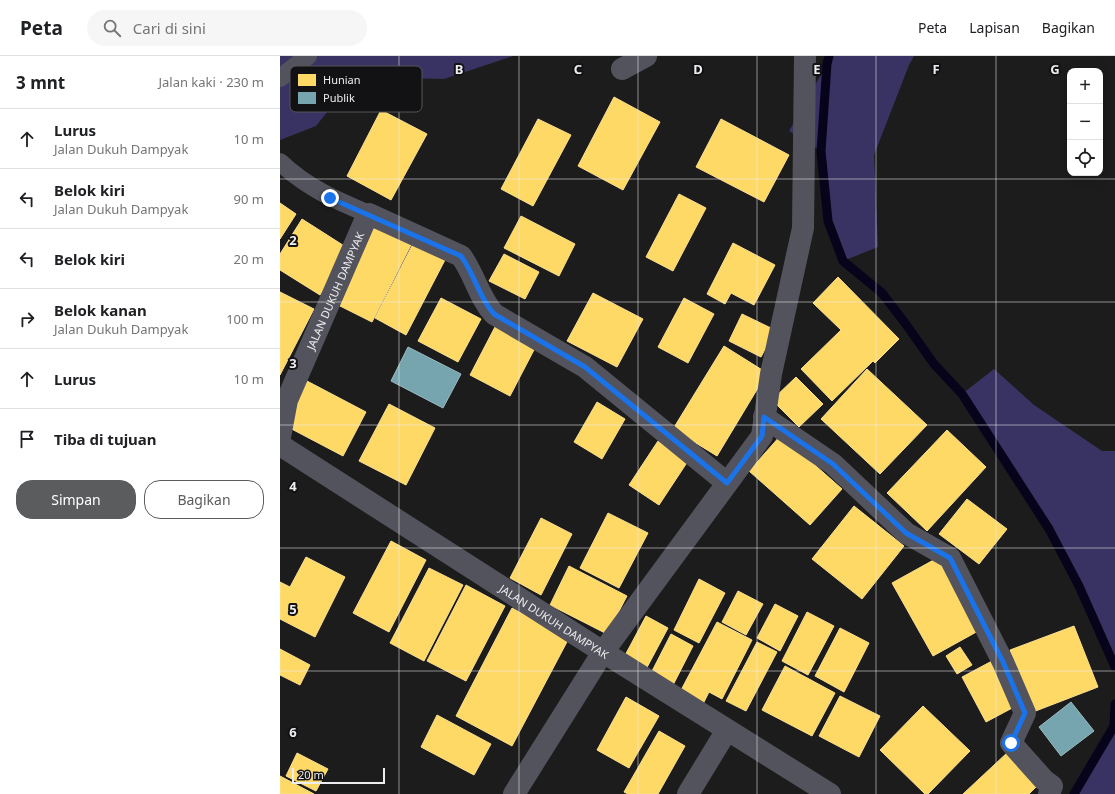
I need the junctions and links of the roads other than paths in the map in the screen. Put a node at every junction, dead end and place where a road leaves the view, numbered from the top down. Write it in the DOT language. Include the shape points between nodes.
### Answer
graph roads {
  1 [pos="308,56"];
  2 [pos="646,56"];
  3 [pos="805,56"];
  4 [pos="295,66"];
  5 [pos="622,69"];
  6 [pos="290,70"];
  7 [pos="280,78"];
  8 [pos="280,162"];
  9 [pos="369,214"];
  10 [pos="764,417"];
  11 [pos="280,437"];
  12 [pos="280,445"];
  13 [pos="727,483"];
  14 [pos="603,652"];
  15 [pos="727,730"];
  16 [pos="518,793"];
  17 [pos="688,794"];
  18 [pos="830,794"];
  19 [pos="1049,794"];
  1 -- 4 [label="lane"];
  2 -- 5 [label="street"];
  3 -- 10 [label="street" via="803,228"];
  6 -- 7 [label="lane"];
  8 -- 9 [label="lane" via="293,175 330,198"];
  9 -- 11 [label="street, JALAN DUKUH DAMPYAK" via="287,400"];
  9 -- 13 [label="street" via="461,256 494,314 585,367"];
  10 -- 13 [label="street" via="762,436"];
  10 -- 19 [label="street" via="833,464 906,533 950,558 1003,662 1025,713 1011,743 1052,786"];
  12 -- 14 [label="street, JALAN DUKUH DAMPYAK"];
  13 -- 14 [label="street"];
  14 -- 15 [label="street, JALAN DUKUH DAMPYAK"];
  14 -- 16 [label="street"];
  15 -- 17 [label="street"];
  15 -- 18 [label="street, JALAN DUKUH DAMPYAK"];
}
